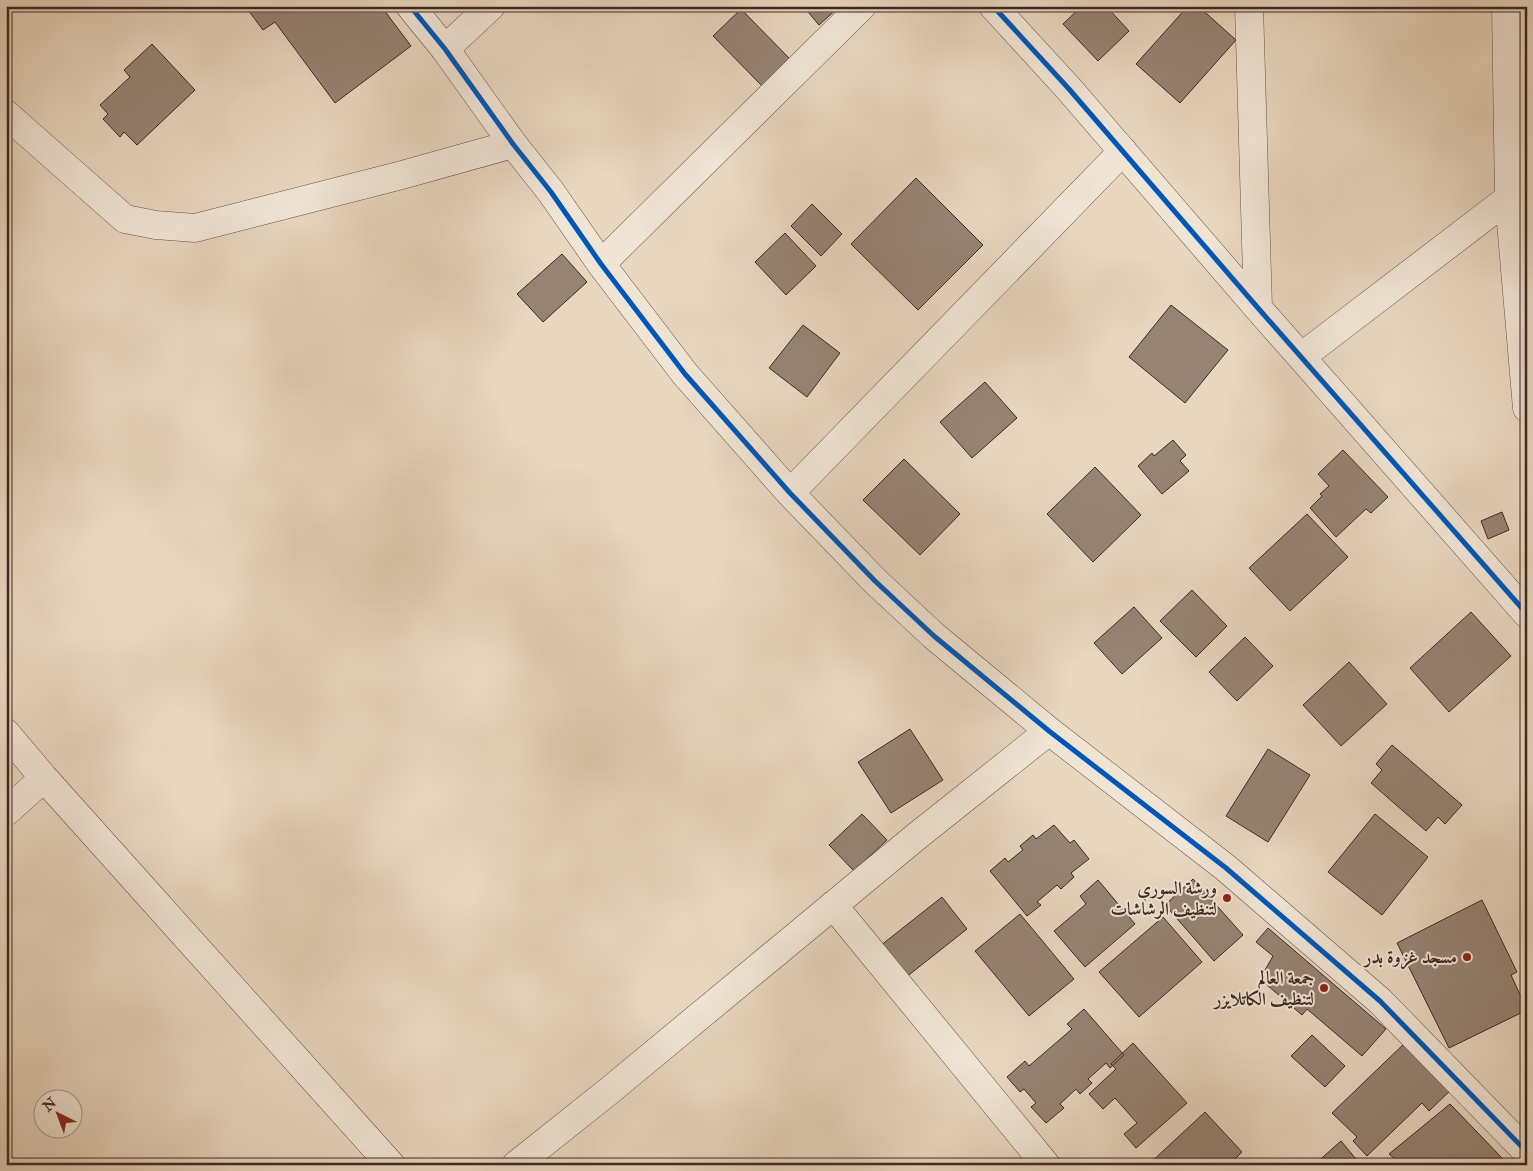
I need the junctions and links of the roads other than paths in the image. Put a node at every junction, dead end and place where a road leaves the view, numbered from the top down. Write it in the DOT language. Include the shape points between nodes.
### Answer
graph roads {
  1 [pos="410,6"];
  2 [pos="491,6"];
  3 [pos="862,6"];
  4 [pos="993,6"];
  5 [pos="1249,6"];
  6 [pos="1506,6"];
  7 [pos="445,50"];
  8 [pos="6,114"];
  9 [pos="513,144"];
  10 [pos="1123,151"];
  11 [pos="1518,191"];
  12 [pos="601,264"];
  13 [pos="1258,308"];
  14 [pos="1301,357"];
  15 [pos="1527,408"];
  16 [pos="790,494"];
  17 [pos="1527,614"];
  18 [pos="1049,731"];
  19 [pos="6,734"];
  20 [pos="44,778"];
  21 [pos="6,812"];
  22 [pos="833,905"];
  23 [pos="1527,1152"];
  24 [pos="531,1161"];
  25 [pos="391,1165"];
  26 [pos="1046,1165"];
  1 -- 7 [label="street"];
  2 -- 7 [label="street"];
  3 -- 12 [label="street"];
  4 -- 10 [label="street"];
  5 -- 13 [label="street"];
  6 -- 11 [label="street"];
  7 -- 9 [label="street"];
  8 -- 9 [label="street" via="125,219 195,228"];
  9 -- 12 [label="street"];
  10 -- 13 [label="street"];
  10 -- 16 [label="street"];
  11 -- 14 [label="street"];
  11 -- 15 [label="street"];
  12 -- 16 [label="street" via="685,374"];
  13 -- 14 [label="street"];
  14 -- 17 [label="street"];
  16 -- 18 [label="street" via="934,636"];
  18 -- 22 [label="street"];
  18 -- 23 [label="street" via="1226,868 1380,1001"];
  19 -- 20 [label="street"];
  20 -- 21 [label="street"];
  20 -- 25 [label="street"];
  22 -- 24 [label="street" via="609,1091"];
  22 -- 26 [label="street"];
}
